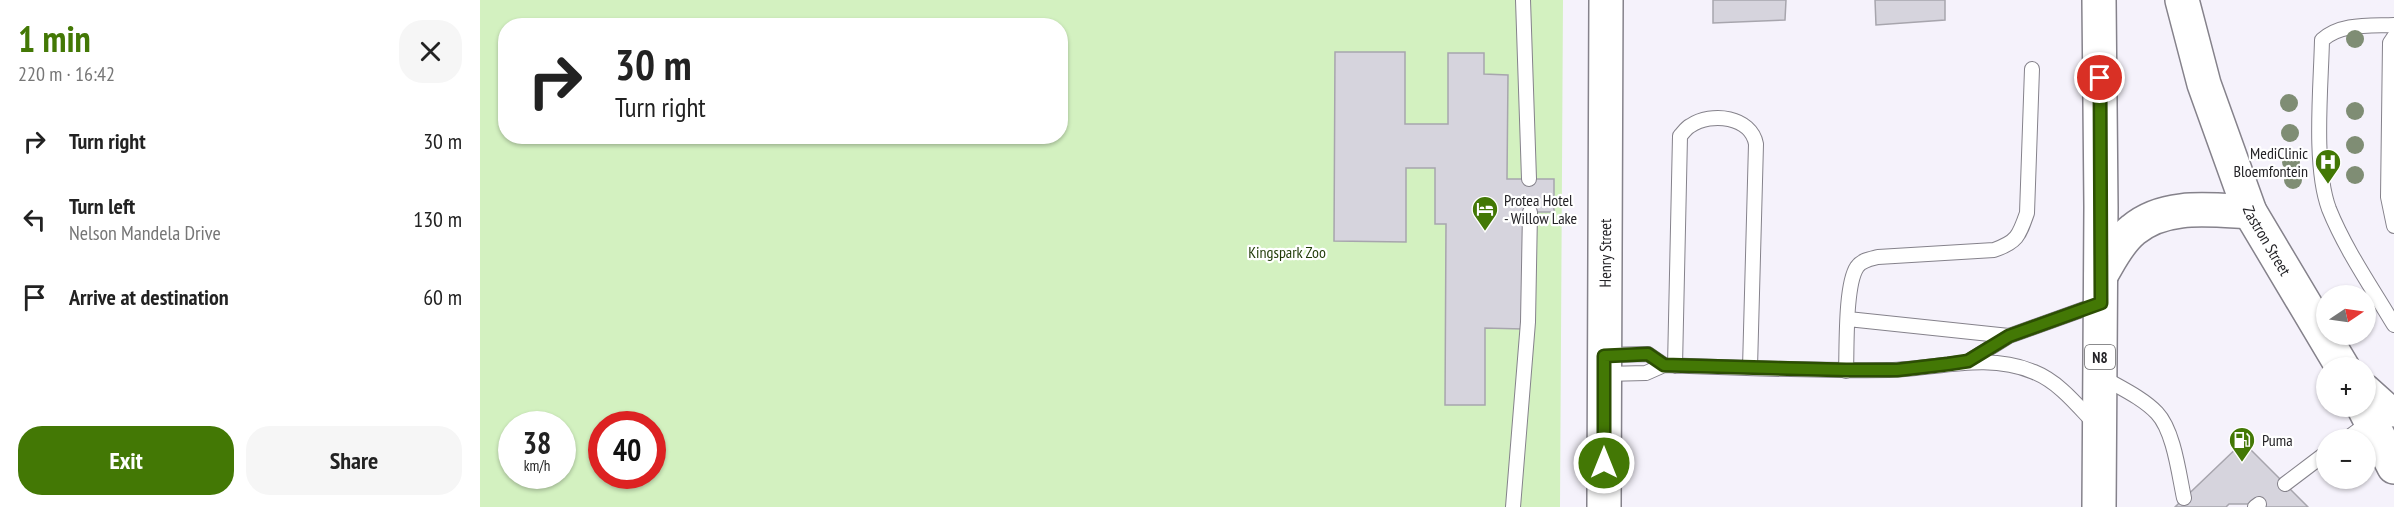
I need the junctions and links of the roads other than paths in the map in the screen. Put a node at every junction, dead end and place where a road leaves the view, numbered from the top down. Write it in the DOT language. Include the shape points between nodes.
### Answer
graph roads {
  1 [pos="1523,0"];
  2 [pos="1606,0"];
  3 [pos="2099,0"];
  4 [pos="2182,0"];
  5 [pos="2394,25"];
  6 [pos="2394,37"];
  7 [pos="2032,69"];
  8 [pos="1529,179"];
  9 [pos="1530,212"];
  10 [pos="2250,212"];
  11 [pos="2394,226"];
  12 [pos="2101,289"];
  13 [pos="1848,319"];
  14 [pos="2394,325"];
  15 [pos="2009,336"];
  16 [pos="2336,357"];
  17 [pos="1968,361"];
  18 [pos="1604,365"];
  19 [pos="1669,366"];
  20 [pos="1750,368"];
  21 [pos="1846,370"];
  22 [pos="2100,376"];
  23 [pos="2368,420"];
  24 [pos="2099,428"];
  25 [pos="2316,461"];
  26 [pos="2394,467"];
  27 [pos="2285,484"];
  28 [pos="2184,498"];
  29 [pos="1513,507"];
  30 [pos="1604,507"];
  31 [pos="2099,507"];
  1 -- 8 [label="lane"];
  2 -- 18 [label="main road, Henry Street"];
  3 -- 12 [label="main road, N8"];
  4 -- 10 [label="main road, Zastron Street" via="2204,84"];
  5 -- 14 [label="lane" via="2341,29 2322,40 2321,170 2329,208"];
  6 -- 11 [label="lane" via="2390,43 2388,197"];
  7 -- 13 [label="lane" via="2027,213 2020,234 2010,245 1994,250 1867,260 1858,265 1853,276"];
  9 -- 29 [label="lane" via="1528,322"];
  10 -- 12 [label="main road" via="2181,210 2153,218 2133,230 2118,246"];
  10 -- 16 [label="main road, Zastron Street"];
  12 -- 15 [label="lane"];
  12 -- 22 [label="main road, N8"];
  13 -- 15 [label="lane"];
  13 -- 21 [label="lane"];
  15 -- 17 [label="lane"];
  17 -- 21 [label="lane" via="1897,370"];
  17 -- 24 [label="lane" via="2007,364 2034,372 2059,386"];
  18 -- 19 [label="lane" via="1648,354"];
  18 -- 30 [label="main road, Henry Street"];
  19 -- 20 [label="lane"];
  19 -- 20 [label="lane" via="1680,136 1689,126 1705,119 1725,118 1748,127 1756,144"];
  20 -- 21 [label="lane"];
  22 -- 24 [label="main road, N8"];
  22 -- 28 [label="lane" via="2158,413 2168,431"];
  23 -- 26 [label="main road"];
  24 -- 31 [label="main road, N8"];
  25 -- 27 [label="lane"];
}
